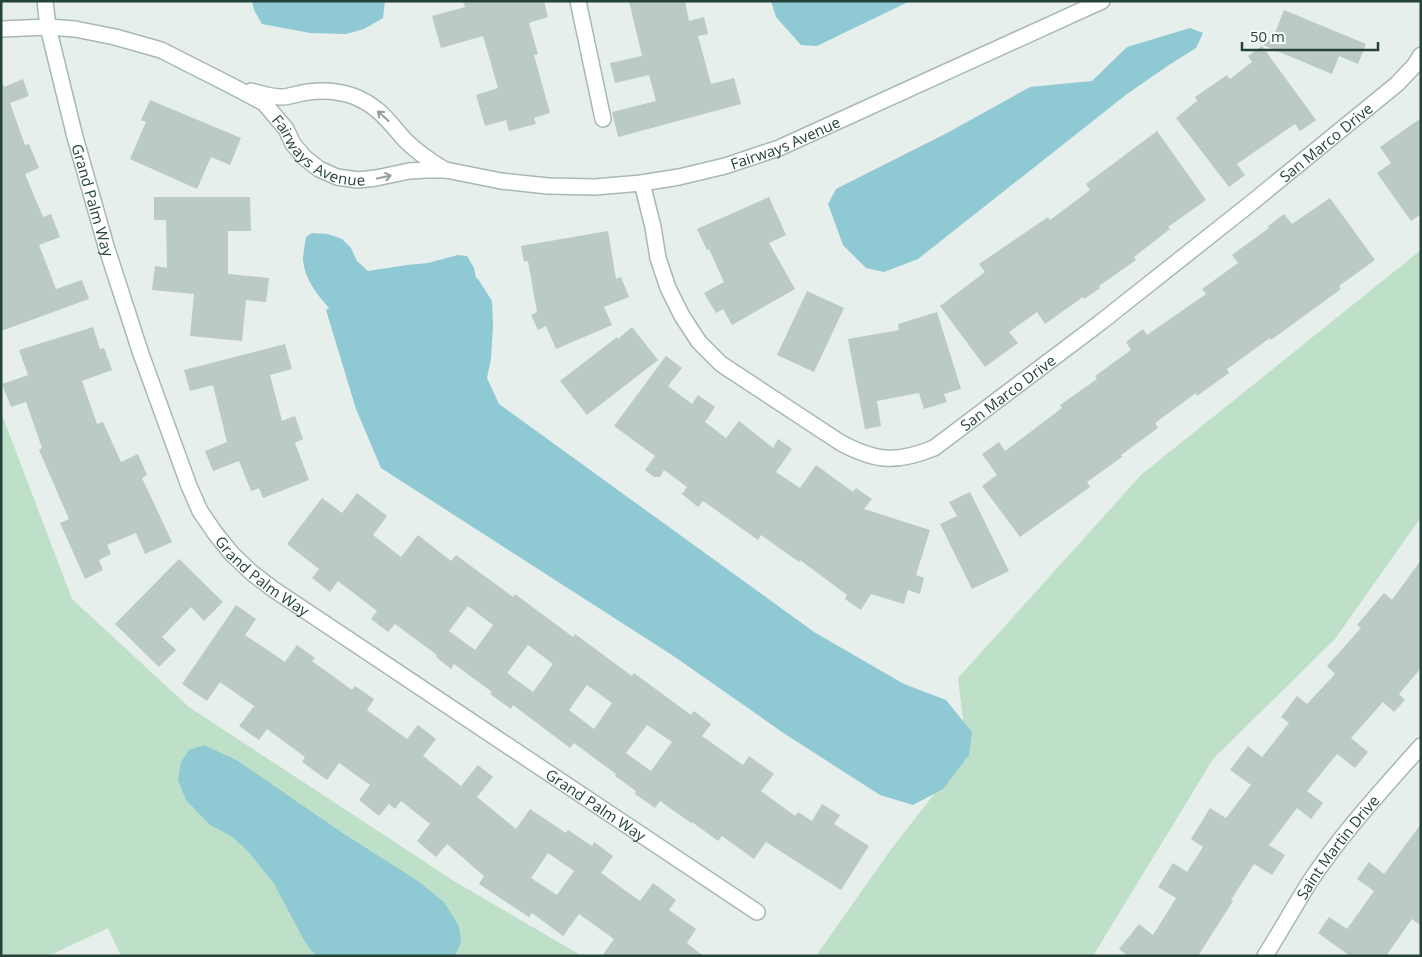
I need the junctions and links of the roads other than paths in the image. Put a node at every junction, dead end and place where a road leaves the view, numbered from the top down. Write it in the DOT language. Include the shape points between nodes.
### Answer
graph roads {
  1 [pos="45,1"];
  2 [pos="578,1"];
  3 [pos="1102,1"];
  4 [pos="48,27"];
  5 [pos="1,28"];
  6 [pos="1421,55"];
  7 [pos="234,87"];
  8 [pos="603,119"];
  9 [pos="446,170"];
  10 [pos="642,183"];
  11 [pos="1421,746"];
  12 [pos="757,912"];
  13 [pos="1265,956"];
  1 -- 4 [label="street, Grand Palm Way"];
  2 -- 8 [label="street"];
  3 -- 10 [label="street, Fairways Avenue" via="779,148 725,166"];
  4 -- 5 [label="street, Fairways Avenue"];
  4 -- 7 [label="street, Fairways Avenue" via="115,37 161,50"];
  4 -- 12 [label="street, Grand Palm Way" via="101,228 142,354 189,486 215,534 252,573 273,589"];
  6 -- 10 [label="street, San Marco Drive" via="1397,84 1101,322 934,448 897,459 878,458 841,443 721,364 700,342 668,288"];
  9 -- 7 [label="street, Fairways Avenue, one-way" via="406,141 386,116 352,96 330,91 283,97"];
  7 -- 9 [label="street, Fairways Avenue, one-way" via="264,103 305,158 337,177 358,180 409,171"];
  9 -- 10 [label="street, Fairways Avenue" via="548,186"];
  11 -- 13 [label="street, Saint Martin Drive" via="1374,798 1309,882"];
}
